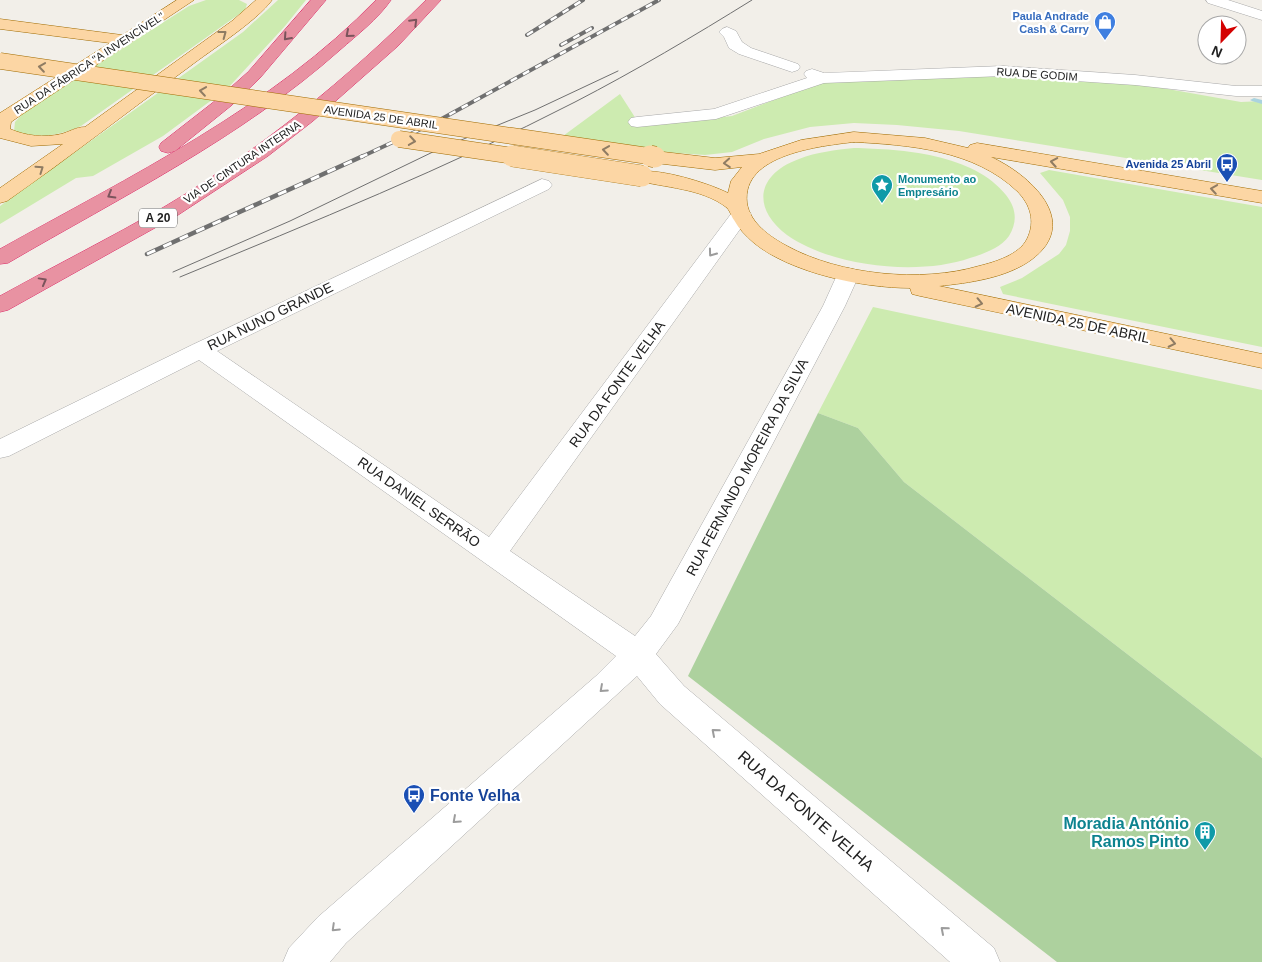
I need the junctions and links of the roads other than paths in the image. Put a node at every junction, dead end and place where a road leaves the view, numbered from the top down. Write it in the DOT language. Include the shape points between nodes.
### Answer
graph roads {
  1 [pos="187,0"];
  2 [pos="319,0"];
  3 [pos="384,0"];
  4 [pos="434,0"];
  5 [pos="1213,0"];
  6 [pos="259,3"];
  7 [pos="1262,16"];
  8 [pos="0,24"];
  9 [pos="727,32"];
  10 [pos="125,40"];
  11 [pos="0,61"];
  12 [pos="792,67"];
  13 [pos="0,78"];
  14 [pos="79,90"];
  15 [pos="1262,91"];
  16 [pos="109,95"];
  17 [pos="158,102"];
  18 [pos="188,107"];
  19 [pos="265,116"];
  20 [pos="638,122"];
  21 [pos="98,125"];
  22 [pos="1,126"];
  23 [pos="326,128"];
  24 [pos="385,137"];
  25 [pos="927,143"];
  26 [pos="763,159"];
  27 [pos="153,170"];
  28 [pos="542,185"];
  29 [pos="0,197"];
  30 [pos="1262,197"];
  31 [pos="739,210"];
  32 [pos="0,258"];
  33 [pos="848,275"];
  34 [pos="894,282"];
  35 [pos="0,305"];
  36 [pos="200,350"];
  37 [pos="1262,361"];
  38 [pos="0,450"];
  39 [pos="493,553"];
  40 [pos="638,655"];
  41 [pos="303,962"];
  42 [pos="980,962"];
  1 -- 10 [label="main road, RUA DA FÁBRICA \"A INVENCÍVEL\""];
  2 -- 27 [label="highway, one-way" via="254,75 170,144"];
  3 -- 19 [label="highway, one-way" via="310,68"];
  35 -- 4 [label="highway, VIA DE CINTURA INTERNA / A 20, one-way" via="171,211 261,152 307,118 392,43"];
  5 -- 7 [label="street"];
  21 -- 6 [label="main road, RUA DA FÁBRICA \"A INVENCÍVEL\", one-way" via="188,61"];
  8 -- 10 [label="main road"];
  9 -- 12 [label="street" via="735,46"];
  10 -- 22 [label="main road, RUA DA FÁBRICA \"A INVENCÍVEL\""];
  26 -- 11 [label="main road, AVENIDA 25 DE ABRIL, one-way, bridge" via="715,164 655,157"];
  13 -- 14 [label="main road"];
  15 -- 20 [label="street, RUA DE GODIM" via="1236,92 1135,80 1003,71 817,76 728,111"];
  16 -- 17 [label="main road"];
  18 -- 19 [label="main road, AVENIDA 25 DE ABRIL"];
  19 -- 23 [label="main road, AVENIDA 25 DE ABRIL"];
  19 -- 27 [label="highway" via="208,140"];
  21 -- 22 [label="main road, RUA DA FÁBRICA \"A INVENCÍVEL\"" via="75,136 48,141 21,140"];
  29 -- 21 [label="main road, RUA DA FÁBRICA \"A INVENCÍVEL\", one-way"];
  24 -- 31 [label="main road, AVENIDA 25 DE ABRIL, one-way, bridge" via="694,185 717,193"];
  25 -- 26 [label="main road" via="890,138 819,140"];
  30 -- 25 [label="main road, one-way"];
  25 -- 34 [label="main road" via="965,153 997,167 1023,184 1039,204 1043,225 1034,245 1012,262 978,275"];
  26 -- 31 [label="main road" via="746,172 737,188"];
  27 -- 32 [label="highway, one-way"];
  28 -- 36 [label="street, RUA NUNO GRANDE"];
  31 -- 33 [label="main road" via="747,225 768,244 800,260"];
  31 -- 39 [label="street, RUA DA FONTE VELHA, one-way" via="622,378"];
  33 -- 34 [label="main road"];
  33 -- 40 [label="street, RUA FERNANDO MOREIRA DA SILVA" via="662,624"];
  34 -- 37 [label="main road, AVENIDA 25 DE ABRIL, one-way"];
  36 -- 38 [label="street, RUA NUNO GRANDE"];
  36 -- 39 [label="street, RUA DANIEL SERRÃO"];
  39 -- 40 [label="street, RUA DANIEL SERRÃO"];
  40 -- 41 [label="street, RUA FERNANDO MOREIRA DA SILVA, one-way" via="332,930"];
  42 -- 40 [label="street, RUA DA FONTE VELHA, one-way" via="672,695"];
}
